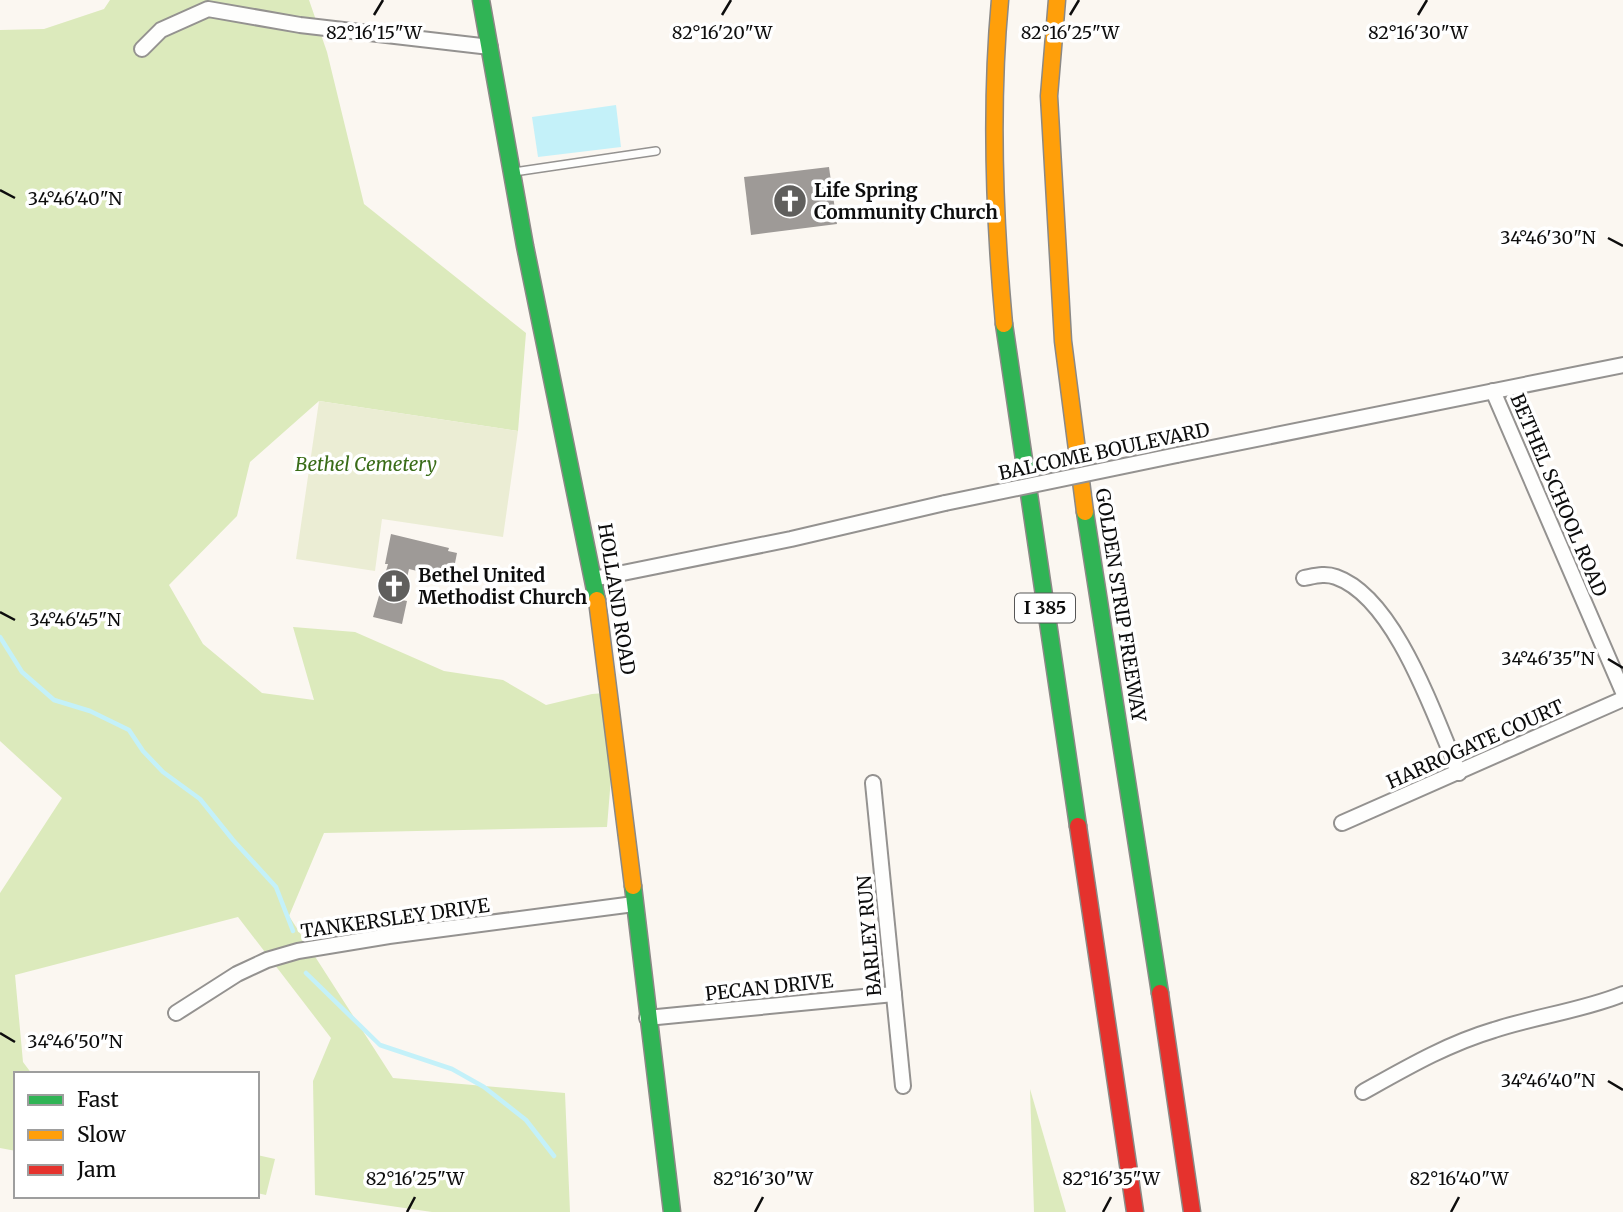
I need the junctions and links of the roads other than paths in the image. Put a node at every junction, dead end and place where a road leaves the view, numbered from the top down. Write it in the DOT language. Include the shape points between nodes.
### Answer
graph roads {
  1 [pos="481,0"];
  2 [pos="1000,0"];
  3 [pos="1057,0"];
  4 [pos="490,47"];
  5 [pos="142,49"];
  6 [pos="656,151"];
  7 [pos="513,173"];
  8 [pos="1623,365"];
  9 [pos="1493,391"];
  10 [pos="1304,578"];
  11 [pos="593,579"];
  12 [pos="1623,692"];
  13 [pos="1623,699"];
  14 [pos="1459,773"];
  15 [pos="873,783"];
  16 [pos="1342,823"];
  17 [pos="634,904"];
  18 [pos="894,994"];
  19 [pos="1623,994"];
  20 [pos="176,1013"];
  21 [pos="647,1018"];
  22 [pos="903,1086"];
  23 [pos="1363,1092"];
  24 [pos="672,1212"];
  25 [pos="1135,1212"];
  26 [pos="1192,1212"];
  1 -- 4 [label="main road, HOLLAND ROAD"];
  2 -- 25 [label="main road, I 385" via="994,177 1004,326"];
  3 -- 26 [label="main road, GOLDEN STRIP FREEWAY / I 385" via="1049,96 1063,341"];
  4 -- 5 [label="street" via="300,25 208,9 161,30"];
  4 -- 7 [label="main road, HOLLAND ROAD"];
  6 -- 7 [label="lane"];
  7 -- 11 [label="main road, HOLLAND ROAD"];
  8 -- 9 [label="street, BALCOME BOULEVARD"];
  9 -- 11 [label="street, BALCOME BOULEVARD, bridge"];
  9 -- 12 [label="street, BETHEL SCHOOL ROAD"];
  10 -- 14 [label="street" via="1337,577 1385,618 1410,660"];
  11 -- 17 [label="main road, HOLLAND ROAD"];
  13 -- 14 [label="street, HARROGATE COURT"];
  14 -- 16 [label="street, HARROGATE COURT"];
  15 -- 18 [label="street, BARLEY RUN"];
  17 -- 20 [label="street, TANKERSLEY DRIVE" via="298,951 237,974"];
  17 -- 21 [label="main road, HOLLAND ROAD"];
  18 -- 21 [label="street, PECAN DRIVE"];
  18 -- 22 [label="street, BARLEY RUN"];
  19 -- 23 [label="street" via="1458,1042"];
  21 -- 24 [label="main road, HOLLAND ROAD"];
}
